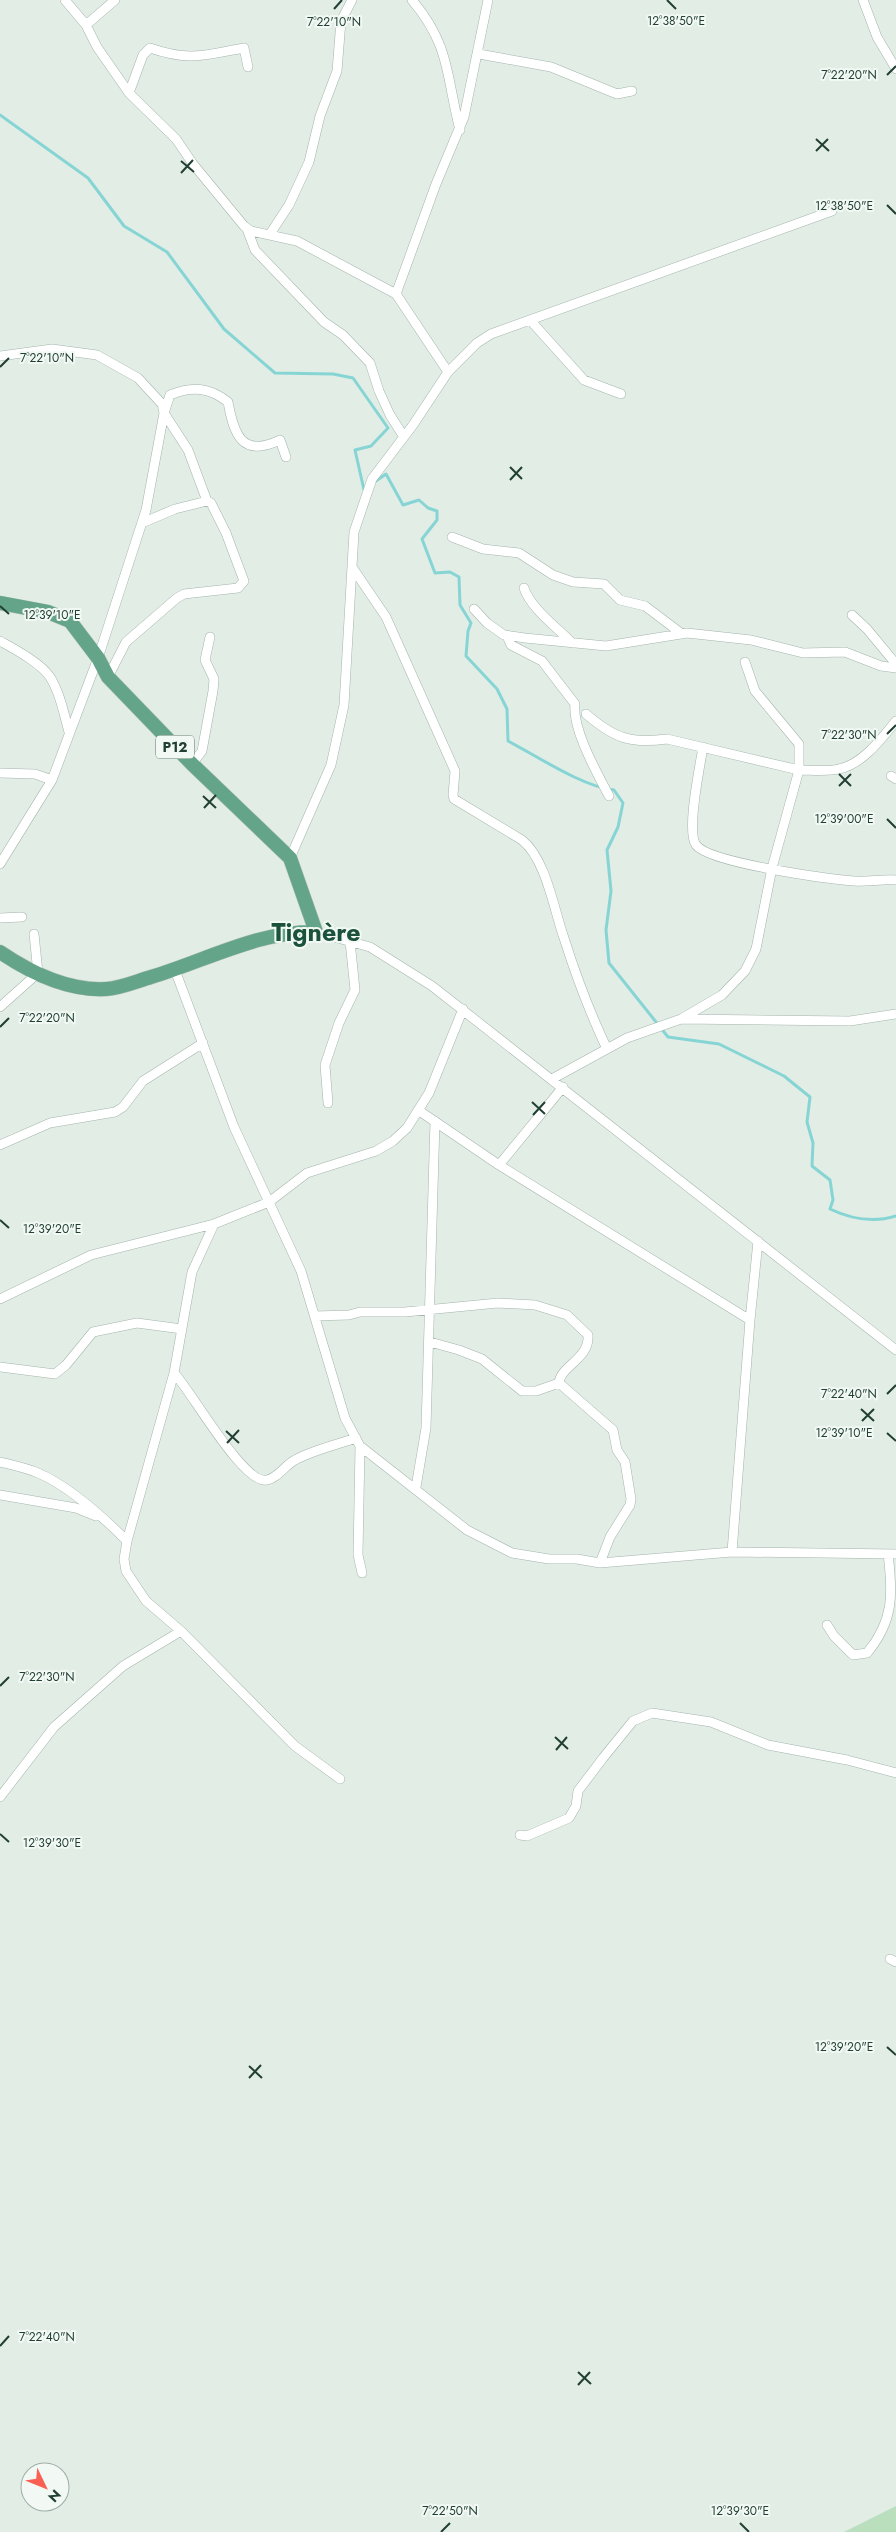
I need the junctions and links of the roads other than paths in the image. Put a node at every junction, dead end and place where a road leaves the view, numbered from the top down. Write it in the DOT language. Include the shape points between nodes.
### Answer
graph roads {
  1 [pos="65,0"];
  2 [pos="114,0"];
  3 [pos="352,0"];
  4 [pos="412,0"];
  5 [pos="488,0"];
  6 [pos="863,0"];
  7 [pos="86,25"];
  8 [pos="479,54"];
  9 [pos="248,67"];
  10 [pos="896,69"];
  11 [pos="632,90"];
  12 [pos="129,93"];
  13 [pos="460,130"];
  14 [pos="832,212"];
  15 [pos="247,229"];
  16 [pos="270,234"];
  17 [pos="396,294"];
  18 [pos="530,320"];
  19 [pos="0,356"];
  20 [pos="448,372"];
  21 [pos="621,394"];
  22 [pos="164,413"];
  23 [pos="404,437"];
  24 [pos="286,457"];
  25 [pos="207,501"];
  26 [pos="142,523"];
  27 [pos="452,537"];
  28 [pos="352,567"];
  29 [pos="524,588"];
  30 [pos="0,603"];
  31 [pos="474,609"];
  32 [pos="852,615"];
  33 [pos="682,634"];
  34 [pos="507,636"];
  35 [pos="210,637"];
  36 [pos="0,641"];
  37 [pos="572,643"];
  38 [pos="98,658"];
  39 [pos="745,662"];
  40 [pos="896,666"];
  41 [pos="108,677"];
  42 [pos="586,714"];
  43 [pos="896,722"];
  44 [pos="69,732"];
  45 [pos="703,747"];
  46 [pos="192,764"];
  47 [pos="799,770"];
  48 [pos="0,773"];
  49 [pos="52,780"];
  50 [pos="609,796"];
  51 [pos="290,858"];
  52 [pos="0,864"];
  53 [pos="772,868"];
  54 [pos="896,880"];
  55 [pos="22,917"];
  56 [pos="0,918"];
  57 [pos="316,932"];
  58 [pos="34,934"];
  59 [pos="350,941"];
  60 [pos="0,952"];
  61 [pos="175,970"];
  62 [pos="38,973"];
  63 [pos="0,1007"];
  64 [pos="462,1009"];
  65 [pos="896,1014"];
  66 [pos="681,1019"];
  67 [pos="203,1043"];
  68 [pos="607,1049"];
  69 [pos="552,1079"];
  70 [pos="563,1087"];
  71 [pos="328,1103"];
  72 [pos="418,1110"];
  73 [pos="435,1122"];
  74 [pos="0,1145"];
  75 [pos="499,1165"];
  76 [pos="269,1202"];
  77 [pos="214,1224"];
  78 [pos="758,1241"];
  79 [pos="0,1299"];
  80 [pos="431,1309"];
  81 [pos="315,1316"];
  82 [pos="750,1320"];
  83 [pos="182,1329"];
  84 [pos="430,1342"];
  85 [pos="892,1344"];
  86 [pos="896,1350"];
  87 [pos="0,1367"];
  88 [pos="174,1372"];
  89 [pos="559,1383"];
  90 [pos="358,1442"];
  91 [pos="0,1462"];
  92 [pos="416,1487"];
  93 [pos="0,1495"];
  94 [pos="105,1519"];
  95 [pos="127,1541"];
  96 [pos="732,1552"];
  97 [pos="892,1554"];
  98 [pos="600,1563"];
  99 [pos="362,1573"];
  100 [pos="827,1625"];
  101 [pos="181,1631"];
  102 [pos="896,1773"];
  103 [pos="340,1780"];
  104 [pos="0,1797"];
  105 [pos="520,1835"];
  1 -- 7 [label="street"];
  2 -- 7 [label="street"];
  3 -- 16 [label="street" via="341,21 337,71 320,116 309,162 289,205"];
  4 -- 13 [label="street" via="435,30 450,78"];
  5 -- 8 [label="street"];
  6 -- 10 [label="street" via="877,37"];
  7 -- 12 [label="street"];
  8 -- 11 [label="street" via="551,67 617,94"];
  8 -- 13 [label="street"];
  9 -- 12 [label="street" via="244,48 191,58 172,56 150,48 143,55"];
  12 -- 15 [label="street" via="176,139"];
  13 -- 17 [label="street" via="436,184"];
  14 -- 18 [label="street"];
  15 -- 16 [label="street"];
  15 -- 23 [label="street" via="255,250 324,322 343,335 370,363 382,399"];
  16 -- 17 [label="street" via="297,241"];
  17 -- 20 [label="street"];
  18 -- 20 [label="street" via="477,343"];
  18 -- 21 [label="street" via="584,380"];
  19 -- 22 [label="street" via="52,349 97,355 138,378 162,404"];
  20 -- 23 [label="street"];
  22 -- 24 [label="street" via="170,395 186,388 216,393 228,402 233,427 240,440 250,447 265,447 280,440"];
  22 -- 25 [label="street" via="188,450"];
  22 -- 26 [label="street"];
  23 -- 28 [label="street" via="372,479 354,532"];
  25 -- 26 [label="street" via="175,508"];
  25 -- 41 [label="street" via="211,503 244,574 242,584 238,588 184,594 177,598 126,642"];
  26 -- 38 [label="street"];
  27 -- 33 [label="street" via="483,549 519,553 553,575 573,582 604,584 620,600 645,606"];
  28 -- 51 [label="street" via="344,705 339,731 331,765"];
  28 -- 68 [label="street" via="386,617 455,771 454,800 522,840 531,849 543,875 590,1014"];
  29 -- 37 [label="street" via="539,610"];
  30 -- 38 [label="main road, P12" via="48,612 70,621"];
  31 -- 34 [label="street" via="487,623"];
  32 -- 40 [label="street"];
  33 -- 37 [label="street" via="606,646"];
  33 -- 40 [label="street" via="751,640 803,653 845,652 881,666"];
  34 -- 37 [label="street"];
  34 -- 50 [label="street" via="511,645 542,661 575,704 574,717"];
  35 -- 46 [label="street" via="206,660 214,678 213,691 202,751"];
  36 -- 44 [label="street" via="50,676"];
  38 -- 41 [label="main road, P12"];
  38 -- 44 [label="street"];
  39 -- 47 [label="street" via="755,691 799,744"];
  41 -- 46 [label="main road, P12"];
  42 -- 45 [label="street" via="604,730 627,740 667,739"];
  43 -- 47 [label="street" via="854,764 839,770"];
  44 -- 49 [label="street"];
  45 -- 47 [label="street"];
  45 -- 53 [label="street" via="693,811 695,844 720,858"];
  46 -- 51 [label="main road, P12"];
  47 -- 53 [label="street"];
  48 -- 49 [label="street" via="36,774"];
  49 -- 52 [label="street"];
  51 -- 57 [label="main road, P12"];
  53 -- 54 [label="street" via="818,878"];
  53 -- 66 [label="street" via="756,949 745,971 722,995"];
  55 -- 56 [label="street"];
  57 -- 59 [label="street"];
  57 -- 61 [label="main road" via="254,941"];
  58 -- 62 [label="street"];
  59 -- 64 [label="street" via="370,947"];
  59 -- 71 [label="street" via="355,990 339,1023 325,1065"];
  60 -- 62 [label="main road"];
  61 -- 62 [label="main road" via="108,989 60,983"];
  61 -- 67 [label="street"];
  62 -- 63 [label="street"];
  64 -- 69 [label="street"];
  64 -- 72 [label="street" via="429,1093"];
  65 -- 66 [label="street" via="850,1021"];
  66 -- 68 [label="street" via="627,1038"];
  67 -- 74 [label="street" via="143,1081 123,1107 115,1112 50,1123"];
  67 -- 76 [label="street" via="234,1127"];
  68 -- 69 [label="street"];
  69 -- 70 [label="street"];
  70 -- 75 [label="street"];
  70 -- 78 [label="street"];
  72 -- 73 [label="street"];
  72 -- 76 [label="street" via="407,1128 393,1141 376,1151 307,1173"];
  73 -- 75 [label="street"];
  73 -- 80 [label="street"];
  75 -- 82 [label="street"];
  76 -- 77 [label="street"];
  76 -- 81 [label="street" via="301,1271"];
  77 -- 79 [label="street" via="91,1255"];
  77 -- 83 [label="street" via="192,1272"];
  78 -- 82 [label="street"];
  78 -- 85 [label="street"];
  80 -- 81 [label="street"];
  80 -- 84 [label="street"];
  80 -- 89 [label="street" via="498,1303 544,1306 567,1315 588,1335 588,1345 561,1376"];
  81 -- 90 [label="street" via="345,1418"];
  82 -- 96 [label="street"];
  83 -- 87 [label="street" via="137,1322 93,1332 66,1366 55,1374"];
  83 -- 88 [label="street"];
  84 -- 89 [label="street" via="482,1359 522,1391 536,1391"];
  84 -- 92 [label="street" via="426,1428"];
  85 -- 86 [label="street"];
  88 -- 90 [label="street" via="224,1444 262,1480 269,1480 295,1459"];
  88 -- 95 [label="street"];
  89 -- 98 [label="street" via="613,1430 617,1450 625,1462 631,1502 610,1537"];
  90 -- 92 [label="street"];
  90 -- 99 [label="street" via="358,1554"];
  91 -- 94 [label="street" via="38,1473"];
  92 -- 98 [label="street" via="468,1530 512,1553 549,1560 577,1559"];
  93 -- 94 [label="street" via="76,1508"];
  94 -- 95 [label="street"];
  95 -- 101 [label="street" via="126,1571 146,1601"];
  96 -- 97 [label="street"];
  96 -- 98 [label="street"];
  97 -- 100 [label="street" via="891,1609 883,1629 867,1653 853,1655"];
  101 -- 103 [label="street" via="295,1746"];
  101 -- 104 [label="street" via="123,1666 54,1727"];
  102 -- 105 [label="street" via="768,1745 711,1722 652,1714 633,1721 603,1758 578,1791 576,1806 569,1818 527,1836"];
}
